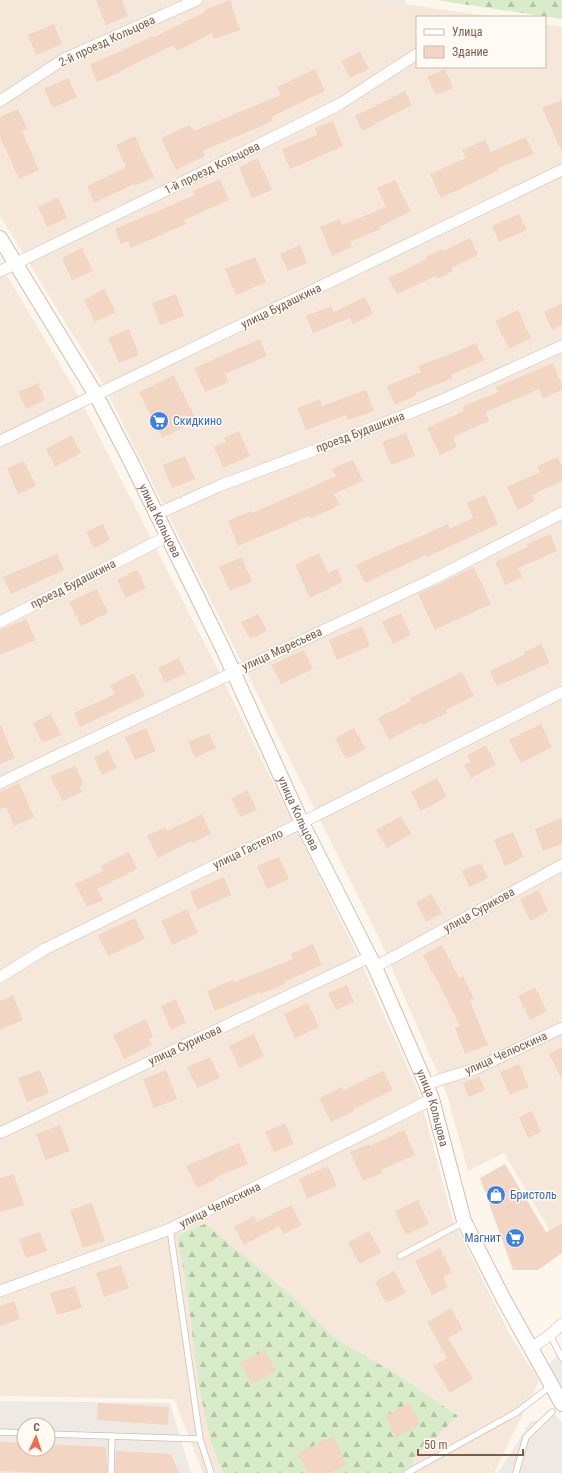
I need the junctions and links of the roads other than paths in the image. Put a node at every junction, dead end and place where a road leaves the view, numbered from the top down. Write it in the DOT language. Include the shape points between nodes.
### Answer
graph roads {
  1 [pos="197,0"];
  2 [pos="416,55"];
  3 [pos="0,101"];
  4 [pos="562,170"];
  5 [pos="0,238"];
  6 [pos="16,264"];
  7 [pos="0,271"];
  8 [pos="562,346"];
  9 [pos="96,396"];
  10 [pos="0,440"];
  11 [pos="562,513"];
  12 [pos="157,514"];
  13 [pos="168,536"];
  14 [pos="0,622"];
  15 [pos="233,672"];
  16 [pos="562,692"];
  17 [pos="0,783"];
  18 [pos="302,823"];
  19 [pos="562,865"];
  20 [pos="373,962"];
  21 [pos="0,977"];
  22 [pos="562,1028"];
  23 [pos="426,1084"];
  24 [pos="432,1099"];
  25 [pos="0,1133"];
  26 [pos="464,1221"];
  27 [pos="170,1229"];
  28 [pos="400,1256"];
  29 [pos="0,1291"];
  30 [pos="562,1324"];
  31 [pos="550,1335"];
  32 [pos="530,1349"];
  33 [pos="562,1358"];
  34 [pos="552,1385"];
  35 [pos="557,1408"];
  36 [pos="0,1432"];
  37 [pos="16,1433"];
  38 [pos="56,1434"];
  39 [pos="112,1436"];
  40 [pos="200,1440"];
  41 [pos="111,1473"];
  42 [pos="211,1473"];
  43 [pos="407,1473"];
  44 [pos="516,1473"];
  1 -- 3 [label="street, 2-й проезд Кольцова" via="64,59"];
  2 -- 6 [label="street, 1-й проезд Кольцова" via="340,104"];
  4 -- 9 [label="street, улица Будашкина"];
  5 -- 6 [label="street, улица Кольцова"];
  6 -- 7 [label="street, 1-й проезд Кольцова"];
  6 -- 9 [label="street, улица Кольцова"];
  8 -- 12 [label="street, проезд Будашкина" via="440,401 219,486"];
  9 -- 10 [label="street, улица Будашкина"];
  9 -- 12 [label="street, улица Кольцова"];
  11 -- 15 [label="street, улица Маресьева" via="431,580"];
  12 -- 13 [label="street, улица Кольцова"];
  13 -- 14 [label="street, проезд Будашкина"];
  13 -- 15 [label="street, улица Кольцова"];
  15 -- 17 [label="street, улица Маресьева"];
  15 -- 18 [label="street, улица Кольцова"];
  16 -- 18 [label="street, улица Гастелло"];
  18 -- 20 [label="street, улица Кольцова"];
  18 -- 21 [label="street, улица Гастелло" via="45,949"];
  19 -- 20 [label="street, улица Сурикова"];
  20 -- 23 [label="street, улица Кольцова"];
  20 -- 25 [label="street, улица Сурикова"];
  22 -- 23 [label="street, улица Челюскина" via="475,1069"];
  23 -- 24 [label="street, улица Кольцова"];
  24 -- 26 [label="street, улица Кольцова"];
  24 -- 27 [label="street, улица Челюскина"];
  26 -- 28 [label="lane"];
  26 -- 32 [label="street, улица Кольцова"];
  27 -- 29 [label="street, улица Челюскина"];
  27 -- 40 [label="lane"];
  30 -- 31 [label="street"];
  31 -- 32 [label="street"];
  31 -- 33 [label="lane"];
  32 -- 34 [label="street, улица Кольцова"];
  34 -- 35 [label="street, улица Кольцова"];
  34 -- 43 [label="lane" via="518,1412"];
  35 -- 44 [label="lane" via="526,1437"];
  36 -- 37 [label="lane"];
  38 -- 39 [label="lane"];
  39 -- 40 [label="lane"];
  39 -- 41 [label="lane"];
  40 -- 42 [label="lane"];
}
